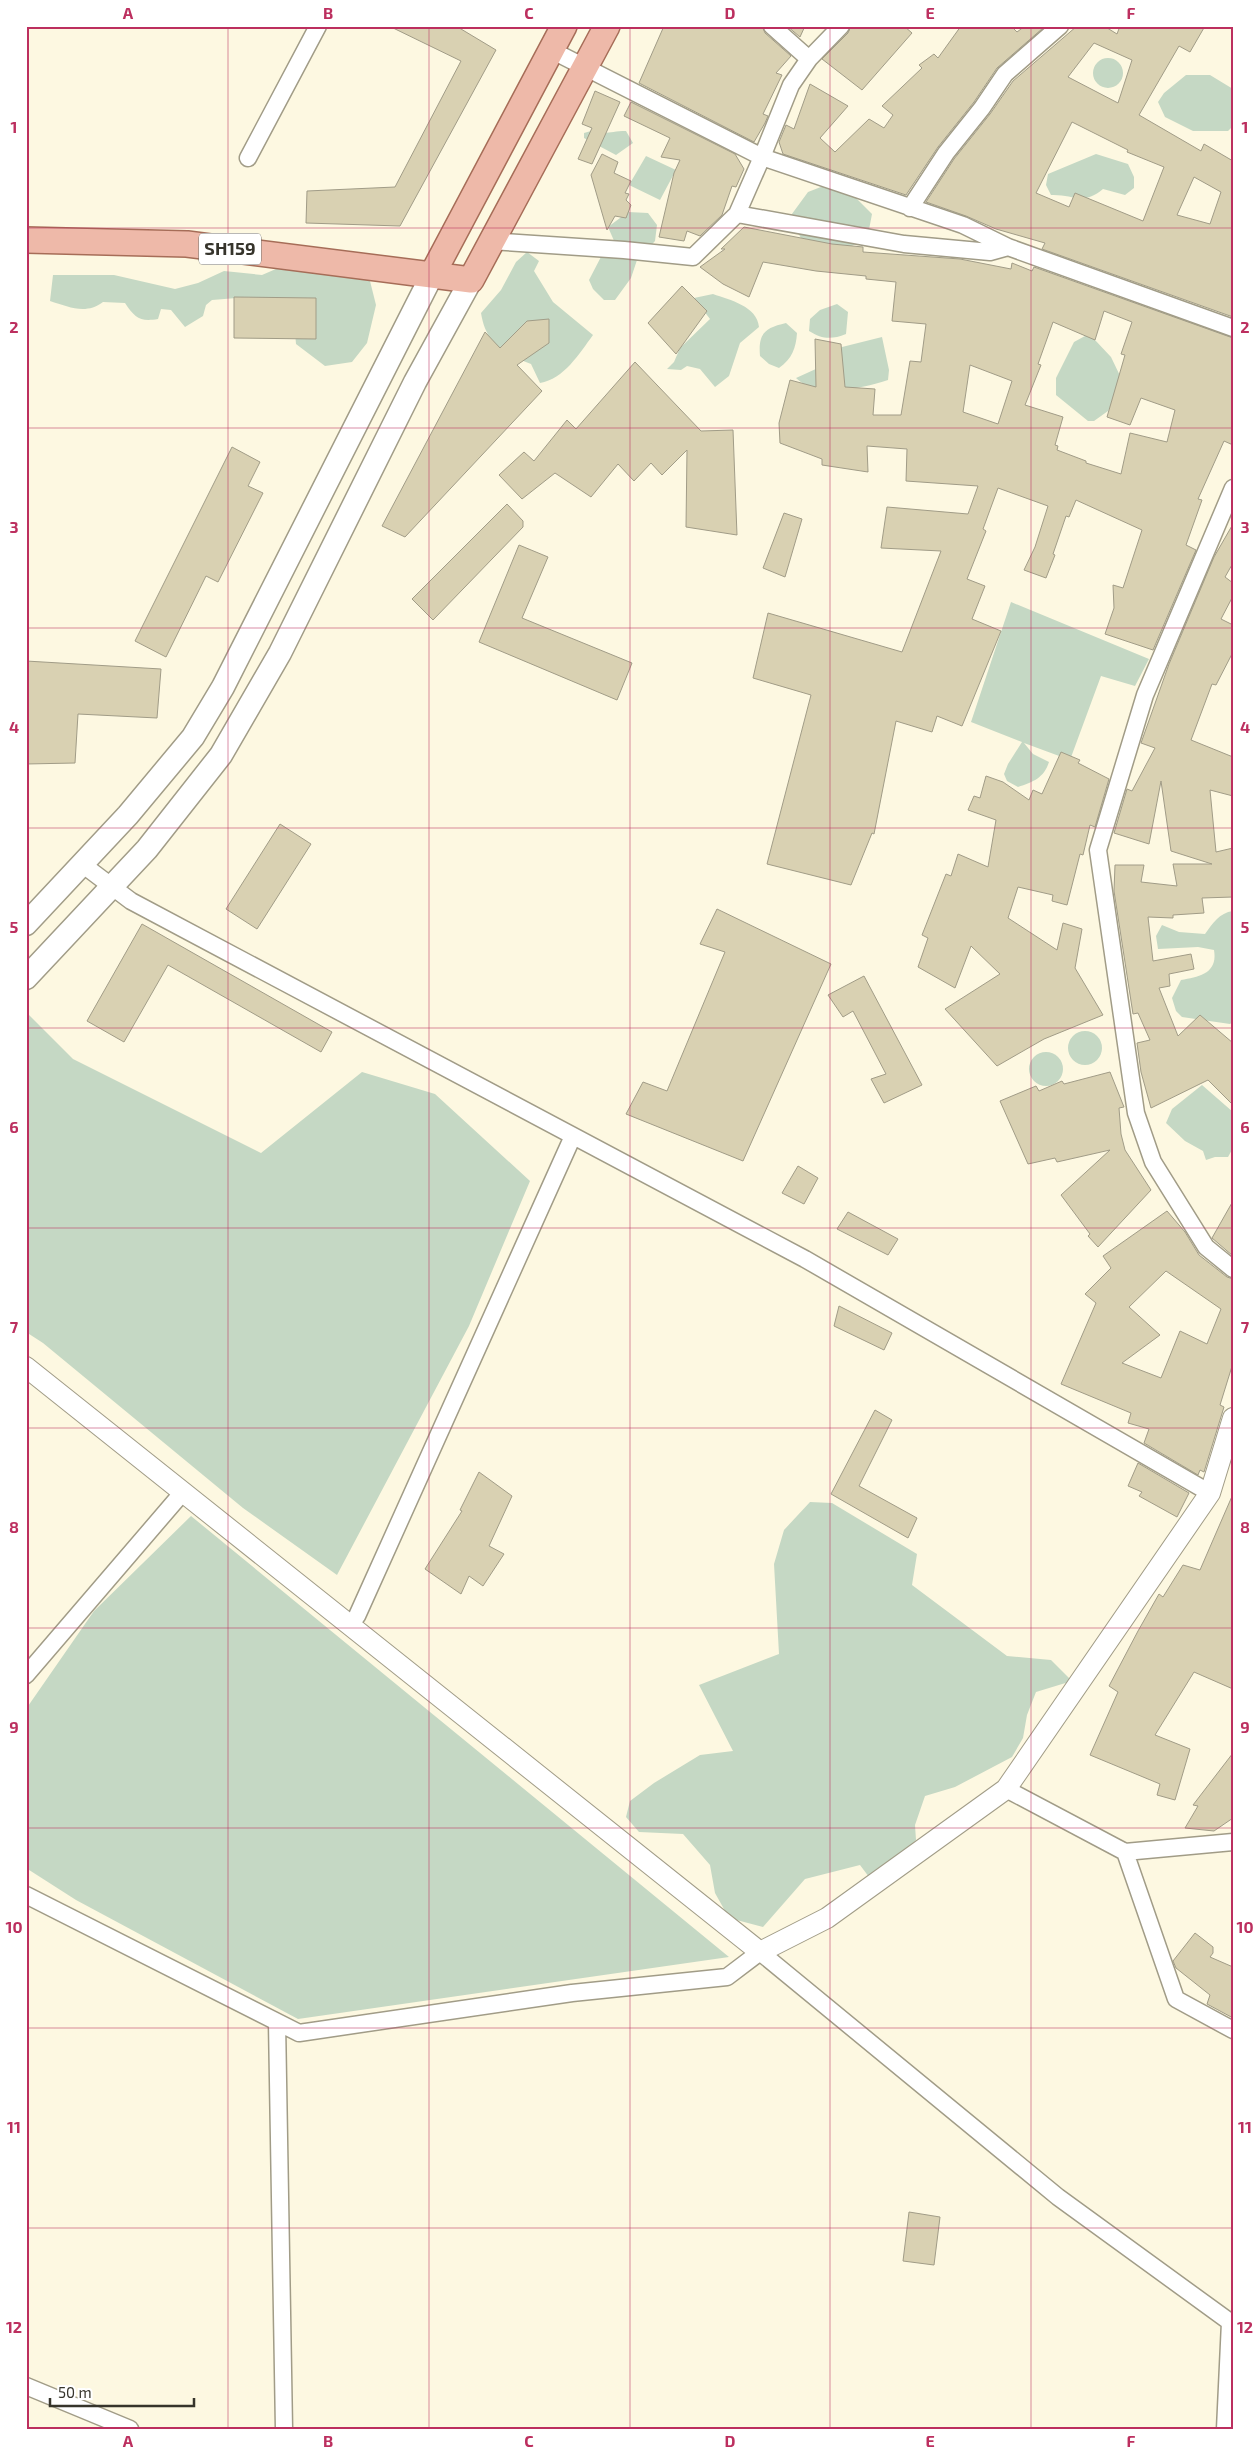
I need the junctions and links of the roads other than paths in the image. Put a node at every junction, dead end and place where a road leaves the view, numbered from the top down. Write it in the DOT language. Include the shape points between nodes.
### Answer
graph roads {
  1 [pos="318,26"];
  2 [pos="564,26"];
  3 [pos="607,26"];
  4 [pos="772,26"];
  5 [pos="841,26"];
  6 [pos="1060,26"];
  7 [pos="552,50"];
  8 [pos="810,59"];
  9 [pos="586,68"];
  10 [pos="762,157"];
  11 [pos="248,158"];
  12 [pos="910,208"];
  13 [pos="737,214"];
  14 [pos="26,240"];
  15 [pos="490,241"];
  16 [pos="1008,247"];
  17 [pos="432,275"];
  18 [pos="471,280"];
  19 [pos="1233,328"];
  20 [pos="1233,488"];
  21 [pos="193,737"];
  22 [pos="221,755"];
  23 [pos="82,864"];
  24 [pos="110,887"];
  25 [pos="26,924"];
  26 [pos="26,978"];
  27 [pos="573,1136"];
  28 [pos="1233,1269"];
  29 [pos="26,1367"];
  30 [pos="1233,1418"];
  31 [pos="183,1492"];
  32 [pos="1210,1493"];
  33 [pos="358,1616"];
  34 [pos="26,1675"];
  35 [pos="1006,1788"];
  36 [pos="1233,1842"];
  37 [pos="1125,1852"];
  38 [pos="26,1895"];
  39 [pos="760,1952"];
  40 [pos="277,2022"];
  41 [pos="1233,2030"];
  42 [pos="26,2386"];
  43 [pos="130,2429"];
  44 [pos="284,2429"];
  45 [pos="1226,2429"];
  1 -- 11 [label="street"];
  2 -- 7 [label="main road"];
  3 -- 9 [label="main road"];
  4 -- 8 [label="street"];
  5 -- 8 [label="street"];
  6 -- 12 [label="street" via="1005,74"];
  7 -- 9 [label="street"];
  7 -- 17 [label="main road"];
  8 -- 10 [label="street" via="791,85"];
  9 -- 10 [label="street"];
  9 -- 15 [label="main road"];
  10 -- 12 [label="street"];
  10 -- 13 [label="street"];
  12 -- 16 [label="street" via="963,225"];
  13 -- 15 [label="street" via="693,257"];
  13 -- 16 [label="street" via="904,244 990,252"];
  14 -- 17 [label="main road, SH159" via="187,244"];
  15 -- 18 [label="main road"];
  16 -- 19 [label="street"];
  17 -- 18 [label="main road, SH159"];
  17 -- 21 [label="main road" via="223,687"];
  18 -- 22 [label="main road" via="415,382 280,652"];
  20 -- 28 [label="street" via="1144,695 1098,850 1136,1113 1153,1162 1206,1247"];
  21 -- 22 [label="main road"];
  21 -- 23 [label="main road"];
  22 -- 24 [label="main road" via="147,849"];
  23 -- 24 [label="street"];
  23 -- 25 [label="main road"];
  24 -- 26 [label="main road"];
  24 -- 27 [label="street" via="132,902"];
  27 -- 32 [label="street" via="805,1259"];
  27 -- 33 [label="street"];
  29 -- 31 [label="street"];
  30 -- 32 [label="street"];
  31 -- 34 [label="street"];
  31 -- 39 [label="street"];
  32 -- 35 [label="street"];
  35 -- 37 [label="street"];
  35 -- 39 [label="street" via="827,1918"];
  36 -- 37 [label="street"];
  37 -- 41 [label="street" via="1176,1999"];
  38 -- 40 [label="street"];
  39 -- 40 [label="street" via="727,1977 572,1993 299,2033"];
  39 -- 45 [label="street" via="1058,2197 1230,2322"];
  40 -- 44 [label="street"];
  42 -- 43 [label="street"];
}
